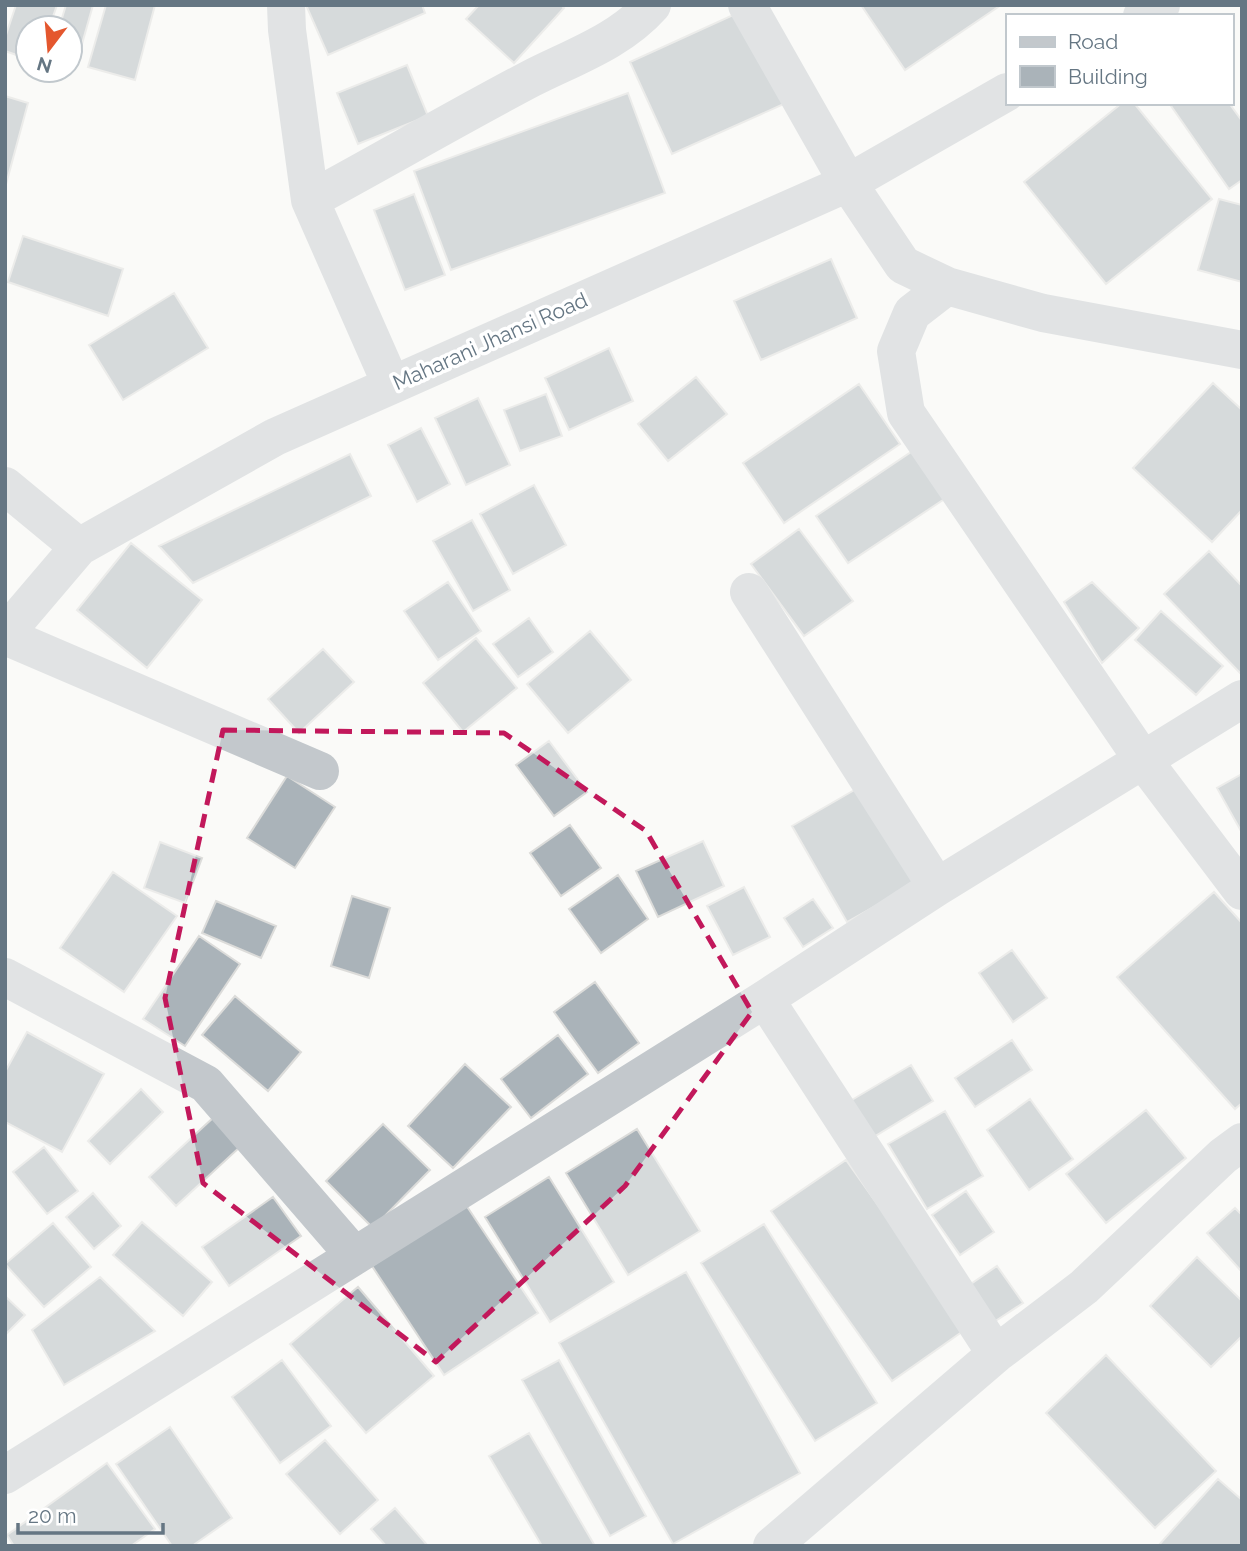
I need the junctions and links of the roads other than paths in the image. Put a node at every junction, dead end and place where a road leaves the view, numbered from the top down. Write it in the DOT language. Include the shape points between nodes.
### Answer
graph roads {
  1 [pos="286,5"];
  2 [pos="652,5"];
  3 [pos="747,5"];
  4 [pos="1161,5"];
  5 [pos="1145,14"];
  6 [pos="1006,93"];
  7 [pos="848,183"];
  8 [pos="310,200"];
  9 [pos="947,286"];
  10 [pos="1242,350"];
  11 [pos="391,384"];
  12 [pos="5,486"];
  13 [pos="79,547"];
  14 [pos="749,593"];
  15 [pos="5,635"];
  16 [pos="1242,699"];
  17 [pos="1143,760"];
  18 [pos="320,771"];
  19 [pos="937,887"];
  20 [pos="1242,891"];
  21 [pos="5,977"];
  22 [pos="765,999"];
  23 [pos="1236,1158"];
  24 [pos="354,1255"];
  25 [pos="996,1354"];
  26 [pos="5,1475"];
  27 [pos="772,1546"];
  1 -- 8 [label="street"];
  2 -- 8 [label="street" via="608,42 530,79"];
  3 -- 7 [label="street"];
  4 -- 5 [label="street"];
  6 -- 7 [label="street, Maharani Jhansi Road"];
  7 -- 9 [label="street" via="903,265"];
  7 -- 11 [label="street, Maharani Jhansi Road"];
  8 -- 11 [label="street"];
  9 -- 10 [label="street" via="1043,313"];
  9 -- 17 [label="street" via="912,313 896,351 906,413"];
  11 -- 13 [label="street, Maharani Jhansi Road" via="275,437"];
  12 -- 13 [label="street"];
  13 -- 15 [label="street, Maharani Jhansi Road"];
  14 -- 19 [label="street"];
  15 -- 18 [label="street"];
  16 -- 17 [label="street"];
  17 -- 19 [label="street"];
  17 -- 20 [label="street"];
  19 -- 22 [label="street"];
  21 -- 24 [label="street" via="206,1084"];
  22 -- 24 [label="street"];
  22 -- 25 [label="street"];
  23 -- 25 [label="street" via="1084,1287"];
  24 -- 26 [label="street"];
  25 -- 27 [label="street"];
}
